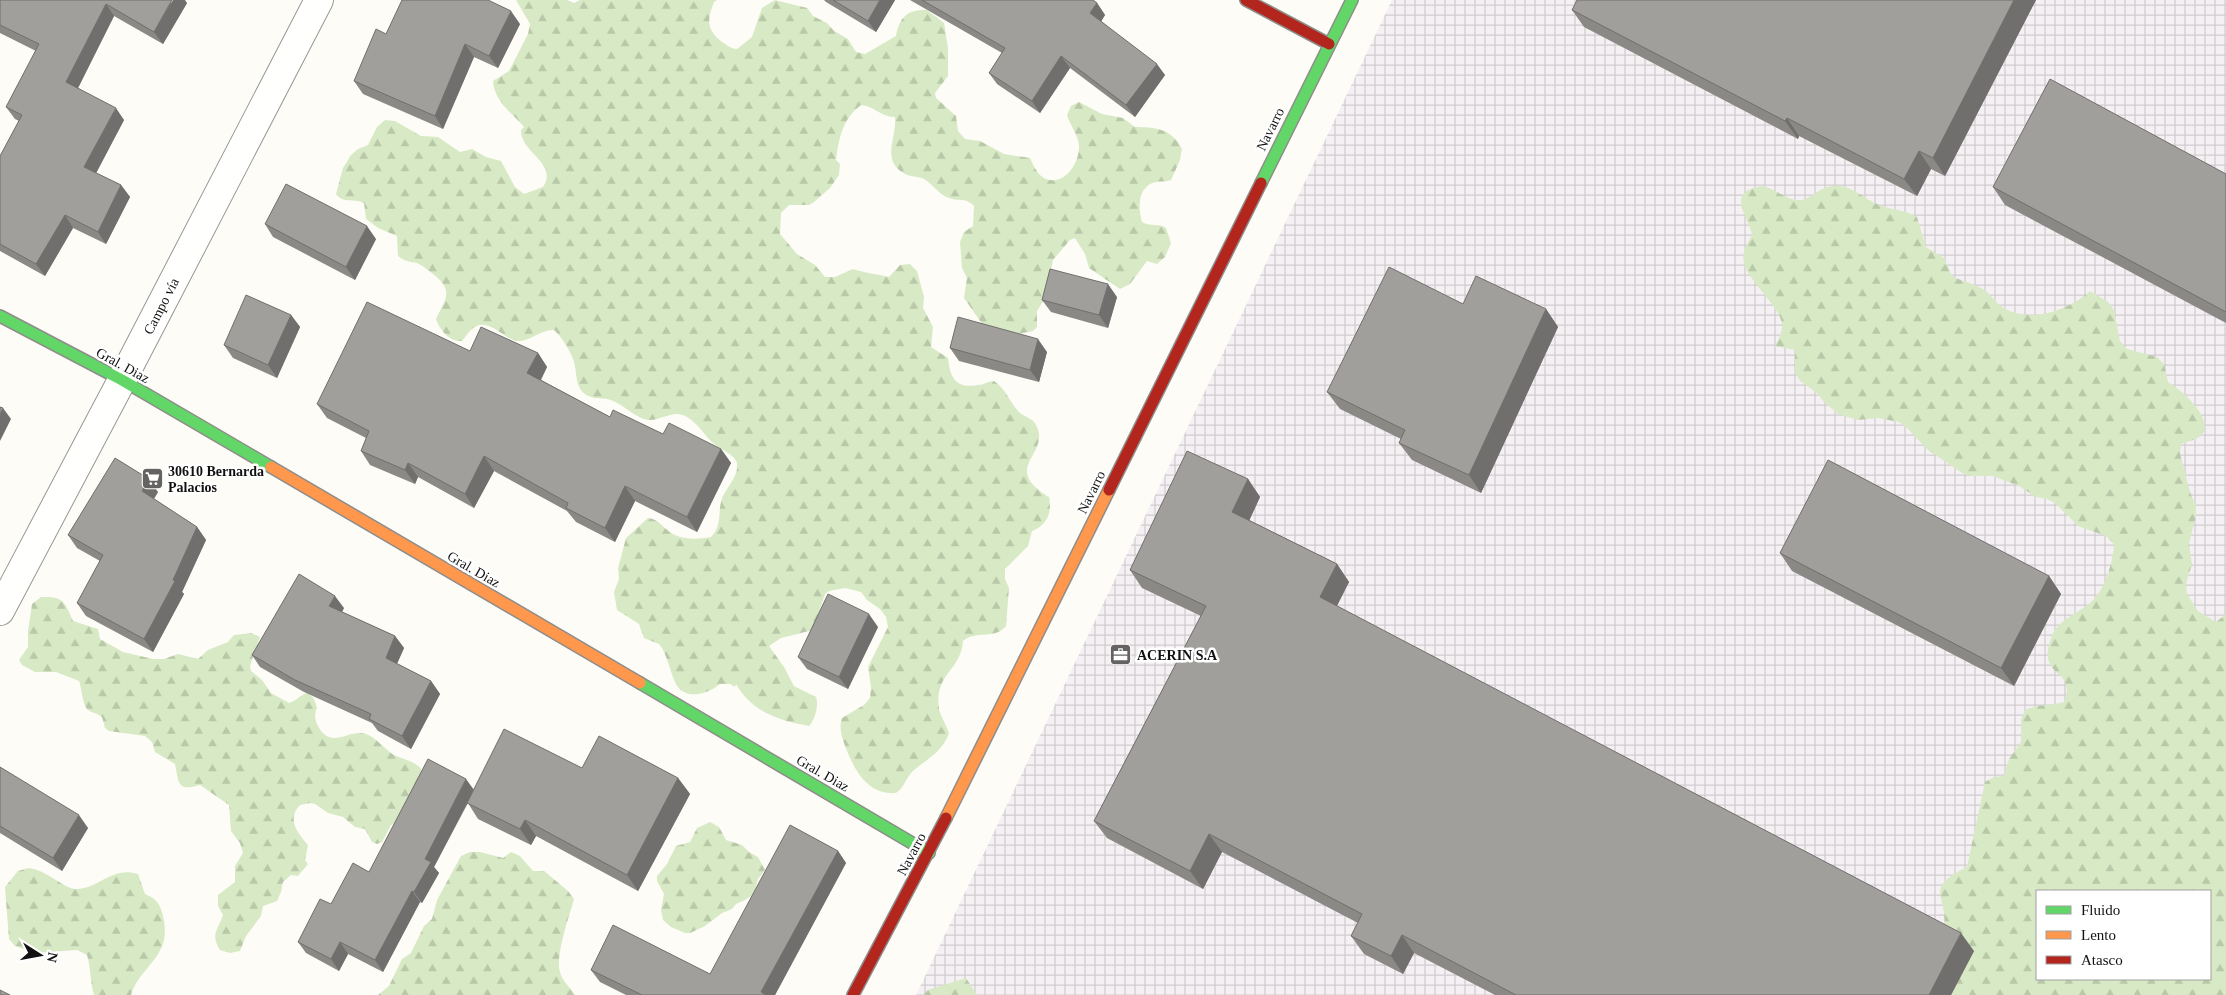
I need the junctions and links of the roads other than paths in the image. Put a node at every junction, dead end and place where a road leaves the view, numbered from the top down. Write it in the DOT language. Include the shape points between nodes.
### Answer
graph roads {
  1 [pos="319,0"];
  2 [pos="1246,0"];
  3 [pos="1352,0"];
  4 [pos="1329,44"];
  5 [pos="0,316"];
  6 [pos="122,380"];
  7 [pos="0,611"];
  8 [pos="929,853"];
  9 [pos="853,995"];
  1 -- 6 [label="street, Campo vía"];
  2 -- 4 [label="street"];
  3 -- 4 [label="street, Navarro"];
  4 -- 8 [label="street, Navarro"];
  5 -- 6 [label="street, Gral. Diaz"];
  6 -- 7 [label="street, Campo vía"];
  6 -- 8 [label="street, Gral. Diaz"];
  8 -- 9 [label="street, Navarro"];
}
